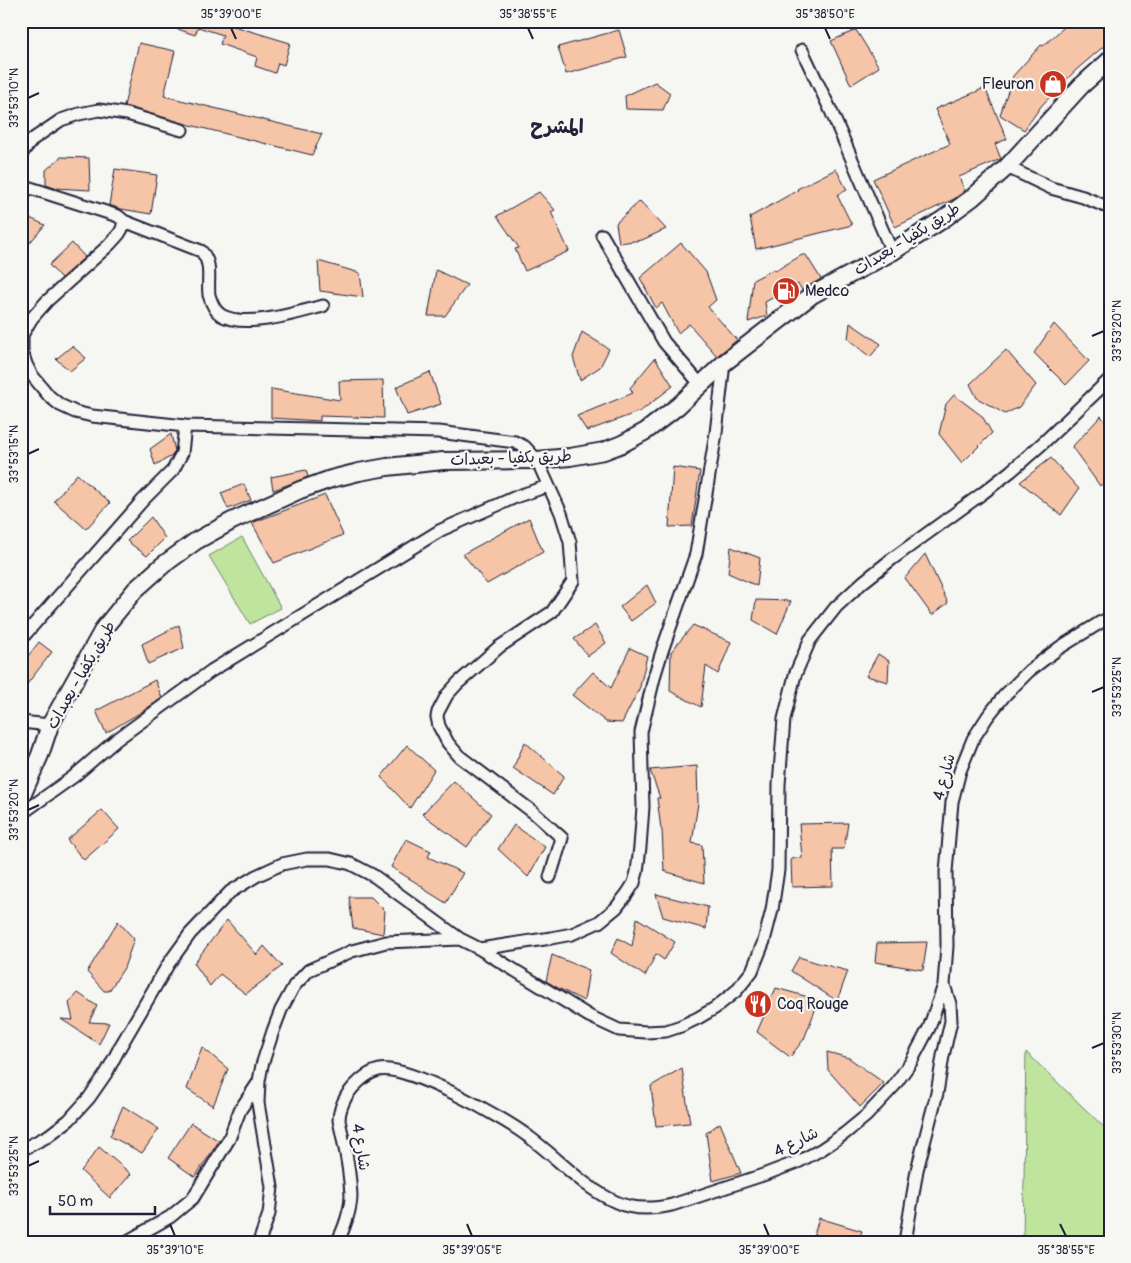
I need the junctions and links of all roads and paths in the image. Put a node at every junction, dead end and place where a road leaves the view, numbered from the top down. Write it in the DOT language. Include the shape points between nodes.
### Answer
graph roads {
  1 [pos="802,50"];
  2 [pos="1110,60"];
  3 [pos="182,130"];
  4 [pos="21,156"];
  5 [pos="1007,167"];
  6 [pos="21,185"];
  7 [pos="1110,205"];
  8 [pos="124,221"];
  9 [pos="602,235"];
  10 [pos="892,252"];
  11 [pos="322,306"];
  12 [pos="724,363"];
  13 [pos="1110,379"];
  14 [pos="701,386"];
  15 [pos="185,426"];
  16 [pos="537,460"];
  17 [pos="548,486"];
  18 [pos="1110,618"];
  19 [pos="21,639"];
  20 [pos="21,722"];
  21 [pos="50,725"];
  22 [pos="21,798"];
  23 [pos="21,814"];
  24 [pos="550,877"];
  25 [pos="460,939"];
  26 [pos="480,949"];
  27 [pos="944,985"];
  28 [pos="259,1081"];
  29 [pos="21,1150"];
  30 [pos="126,1242"];
  31 [pos="259,1242"];
  32 [pos="337,1242"];
  33 [pos="905,1242"];
  1 -- 10 [label="street"];
  2 -- 5 [label="main road, طريق بكفيا - بعبدات" via="1081,86"];
  3 -- 4 [label="street" via="127,114 99,110 62,120 34,139"];
  5 -- 7 [label="street" via="1051,188"];
  5 -- 10 [label="main road, طريق بكفيا - بعبدات" via="972,198"];
  6 -- 8 [label="street" via="118,216"];
  8 -- 11 [label="street" via="201,251 208,261 209,295 218,314 248,320 275,318"];
  8 -- 15 [label="street" via="122,229 109,245 32,318 22,335 24,358 31,374 49,396 75,412"];
  9 -- 14 [label="street" via="664,342"];
  10 -- 12 [label="main road, طريق بكفيا - بعبدات" via="812,295"];
  12 -- 14 [label="main road, طريق بكفيا - بعبدات"];
  12 -- 26 [label="street" via="696,554 663,648 641,732 643,807 634,883 616,908 584,929 572,934"];
  13 -- 26 [label="street" via="1011,471 863,582 836,607 810,640 795,675 784,719 778,870 772,910 752,971 736,991 698,1018 666,1031 619,1030 589,1016"];
  14 -- 16 [label="main road, طريق بكفيا - بعبدات" via="646,431 622,444 604,452"];
  15 -- 16 [label="street" via="439,432 515,442"];
  15 -- 19 [label="street" via="182,454 173,470 142,500"];
  16 -- 17 [label="street"];
  16 -- 21 [label="main road, طريق بكفيا - بعبدات" via="443,461 360,472 300,490 232,521 196,541 135,590 104,628"];
  17 -- 23 [label="street" via="441,530 211,671"];
  17 -- 24 [label="street" via="570,542 572,581 552,612 499,647 458,683 440,705 437,717 452,750 562,838"];
  18 -- 27 [label="street, شارع 4" via="1059,648 1029,671 1004,696 973,739 952,802 946,872 948,946"];
  20 -- 21 [label="street"];
  21 -- 22 [label="main road, طريق بكفيا - بعبدات"];
  25 -- 26 [label="street"];
  25 -- 28 [label="street" via="386,942 352,951 309,970 294,986 281,1010"];
  25 -- 29 [label="street" via="374,876 351,864 330,859 307,859 282,864 256,876 230,892 190,934 169,963 90,1098 48,1136"];
  27 -- 32 [label="street, شارع 4" via="929,1028 911,1062 880,1102 844,1134 800,1161 658,1208 618,1203 596,1192 527,1135 433,1084 392,1070 370,1072 346,1097 339,1119 351,1197"];
  27 -- 33 [label="street" via="951,1021 938,1093 917,1170"];
  28 -- 30 [label="street" via="193,1198 170,1217"];
  28 -- 31 [label="street" via="258,1102 272,1187 269,1214"];
}
